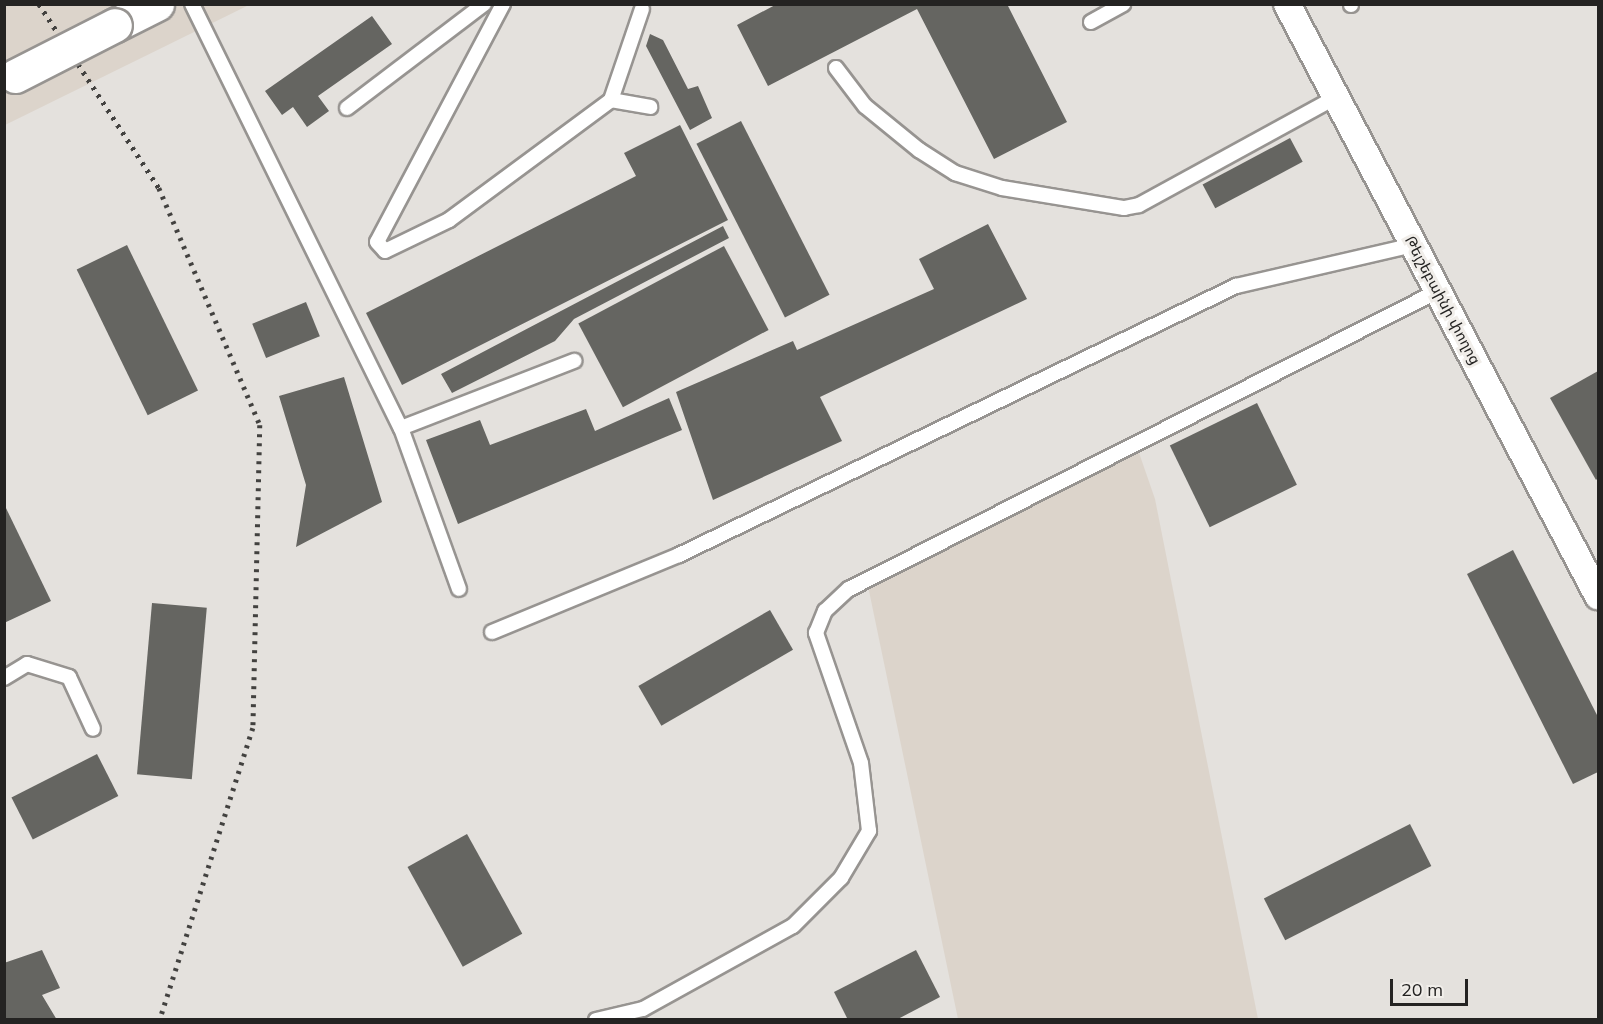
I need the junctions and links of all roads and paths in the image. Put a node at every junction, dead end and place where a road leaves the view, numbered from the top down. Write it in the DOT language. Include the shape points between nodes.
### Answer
graph roads {
  1 [pos="157,4"];
  2 [pos="192,4"];
  3 [pos="484,4"];
  4 [pos="503,4"];
  5 [pos="1123,4"];
  6 [pos="1287,4"];
  7 [pos="642,9"];
  8 [pos="1091,22"];
  9 [pos="836,68"];
  10 [pos="8,80"];
  11 [pos="1336,97"];
  12 [pos="611,100"];
  13 [pos="650,107"];
  14 [pos="347,108"];
  15 [pos="1414,245"];
  16 [pos="1438,291"];
  17 [pos="574,361"];
  18 [pos="401,428"];
  19 [pos="459,589"];
  20 [pos="1599,596"];
  21 [pos="492,632"];
  22 [pos="4,678"];
  23 [pos="93,729"];
  24 [pos="596,1020"];
  1 -- 10 [label="street, bridge"];
  2 -- 18 [label="lane"];
  3 -- 14 [label="lane"];
  4 -- 12 [label="lane" via="379,246 385,251 393,249 449,220"];
  5 -- 8 [label="lane"];
  6 -- 11 [label="street, Թեյշեբաինի փողոց"];
  7 -- 12 [label="lane"];
  9 -- 11 [label="lane" via="865,106 919,150 955,173 1002,188 1124,208 1139,205"];
  11 -- 15 [label="street, Թեյշեբաինի փողոց"];
  12 -- 13 [label="lane"];
  15 -- 16 [label="street, Թեյշեբաինի փողոց"];
  15 -- 21 [label="lane" via="1236,285 680,555"];
  16 -- 20 [label="street, Թեյշեբաինի փողոց"];
  16 -- 24 [label="lane" via="849,589 825,611 816,633 861,763 869,831 841,878 793,926 643,1009"];
  17 -- 18 [label="lane"];
  18 -- 19 [label="lane"];
  22 -- 23 [label="lane" via="27,664 69,677"];
}
